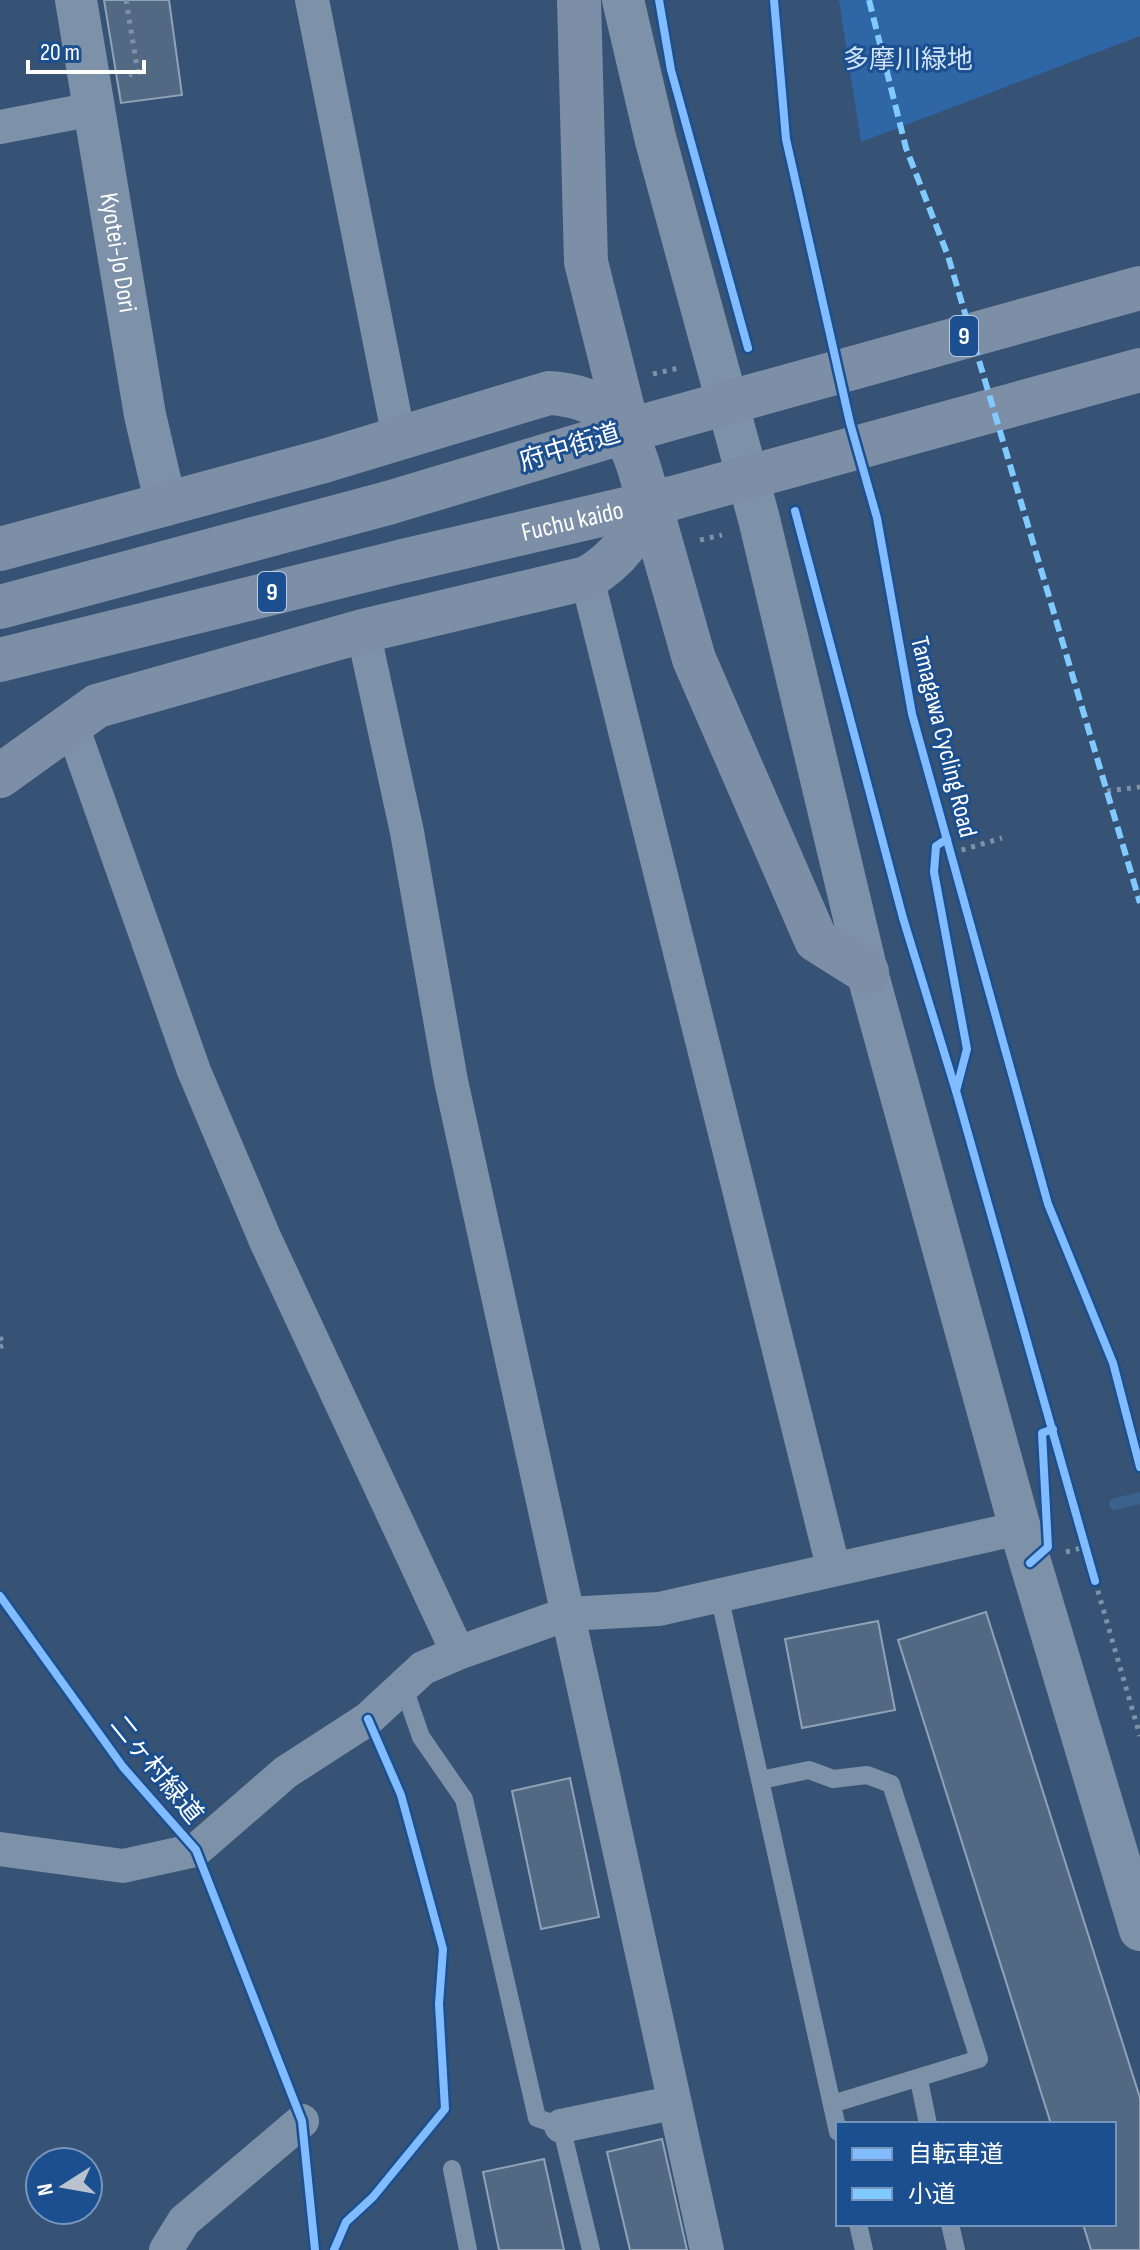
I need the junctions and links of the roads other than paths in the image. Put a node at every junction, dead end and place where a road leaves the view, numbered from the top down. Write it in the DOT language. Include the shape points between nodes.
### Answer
graph roads {
  1 [pos="76,0"];
  2 [pos="312,0"];
  3 [pos="579,0"];
  4 [pos="623,0"];
  5 [pos="105,94"];
  6 [pos="0,127"];
  7 [pos="1140,288"];
  8 [pos="601,323"];
  9 [pos="1140,370"];
  10 [pos="549,393"];
  11 [pos="727,402"];
  12 [pos="639,431"];
  13 [pos="399,438"];
  14 [pos="748,478"];
  15 [pos="660,498"];
  16 [pos="166,505"];
  17 [pos="0,549"];
  18 [pos="602,567"];
  19 [pos="679,605"];
  20 [pos="0,607"];
  21 [pos="363,631"];
  22 [pos="0,660"];
  23 [pos="71,723"];
  24 [pos="0,776"];
  25 [pos="867,972"];
  26 [pos="1020,1528"];
  27 [pos="833,1567"];
  28 [pos="719,1595"];
  29 [pos="567,1614"];
  30 [pos="458,1653"];
  31 [pos="404,1688"];
  32 [pos="761,1780"];
  33 [pos="0,1849"];
  34 [pos="1140,1930"];
  35 [pos="919,2080"];
  36 [pos="672,2103"];
  37 [pos="832,2104"];
  38 [pos="302,2121"];
  39 [pos="928,2122"];
  40 [pos="836,2123"];
  41 [pos="561,2126"];
  42 [pos="452,2169"];
  43 [pos="858,2226"];
  44 [pos="950,2226"];
  45 [pos="166,2250"];
  46 [pos="468,2250"];
  47 [pos="591,2250"];
  48 [pos="707,2250"];
  49 [pos="864,2250"];
  50 [pos="956,2250"];
  1 -- 5 [label="street, Kyotei-Jo Dori"];
  2 -- 13 [label="street"];
  3 -- 8 [label="main road" via="586,262"];
  4 -- 11 [label="street"];
  5 -- 6 [label="street"];
  5 -- 16 [label="street, Kyotei-Jo Dori" via="145,415"];
  7 -- 11 [label="main road, 府中街道 / 9"];
  8 -- 10 [label="main road" via="576,369"];
  8 -- 12 [label="main road"];
  9 -- 14 [label="main road, Fuchu kaido / 9"];
  10 -- 12 [label="main road" via="592,402"];
  10 -- 13 [label="main road"];
  11 -- 12 [label="main road, 府中街道 / 9"];
  11 -- 14 [label="street"];
  12 -- 15 [label="main road"];
  12 -- 20 [label="main road, 府中街道 / 9, bridge"];
  13 -- 16 [label="main road"];
  14 -- 15 [label="main road, Fuchu kaido / 9"];
  14 -- 25 [label="street"];
  15 -- 18 [label="main road"];
  15 -- 19 [label="main road"];
  15 -- 22 [label="main road, Fuchu kaido / 9, bridge"];
  16 -- 17 [label="main road"];
  18 -- 19 [label="main road" via="649,569"];
  18 -- 21 [label="main road"];
  18 -- 27 [label="street"];
  19 -- 25 [label="main road" via="694,659 816,940"];
  21 -- 23 [label="main road" via="97,706"];
  21 -- 29 [label="street" via="407,832 451,1081"];
  23 -- 24 [label="main road"];
  23 -- 30 [label="street" via="200,1085 265,1239"];
  25 -- 26 [label="street"];
  26 -- 27 [label="street"];
  26 -- 34 [label="street"];
  27 -- 28 [label="street"];
  28 -- 29 [label="street" via="659,1609"];
  28 -- 32 [label="lane"];
  29 -- 30 [label="street"];
  29 -- 36 [label="street"];
  30 -- 31 [label="street" via="423,1668"];
  31 -- 33 [label="street" via="368,1719 286,1772 196,1850 123,1866"];
  31 -- 41 [label="lane" via="421,1737 464,1799 537,2118"];
  32 -- 35 [label="lane" via="809,1770 833,1779 867,1775 891,1784 979,2059"];
  32 -- 37 [label="lane"];
  35 -- 37 [label="lane"];
  35 -- 39 [label="lane"];
  36 -- 41 [label="street"];
  36 -- 48 [label="street"];
  37 -- 40 [label="lane"];
  38 -- 45 [label="street" via="184,2221"];
  41 -- 47 [label="lane"];
  42 -- 46 [label="lane"];
  43 -- 49 [label="lane"];
  44 -- 50 [label="lane"];
}
